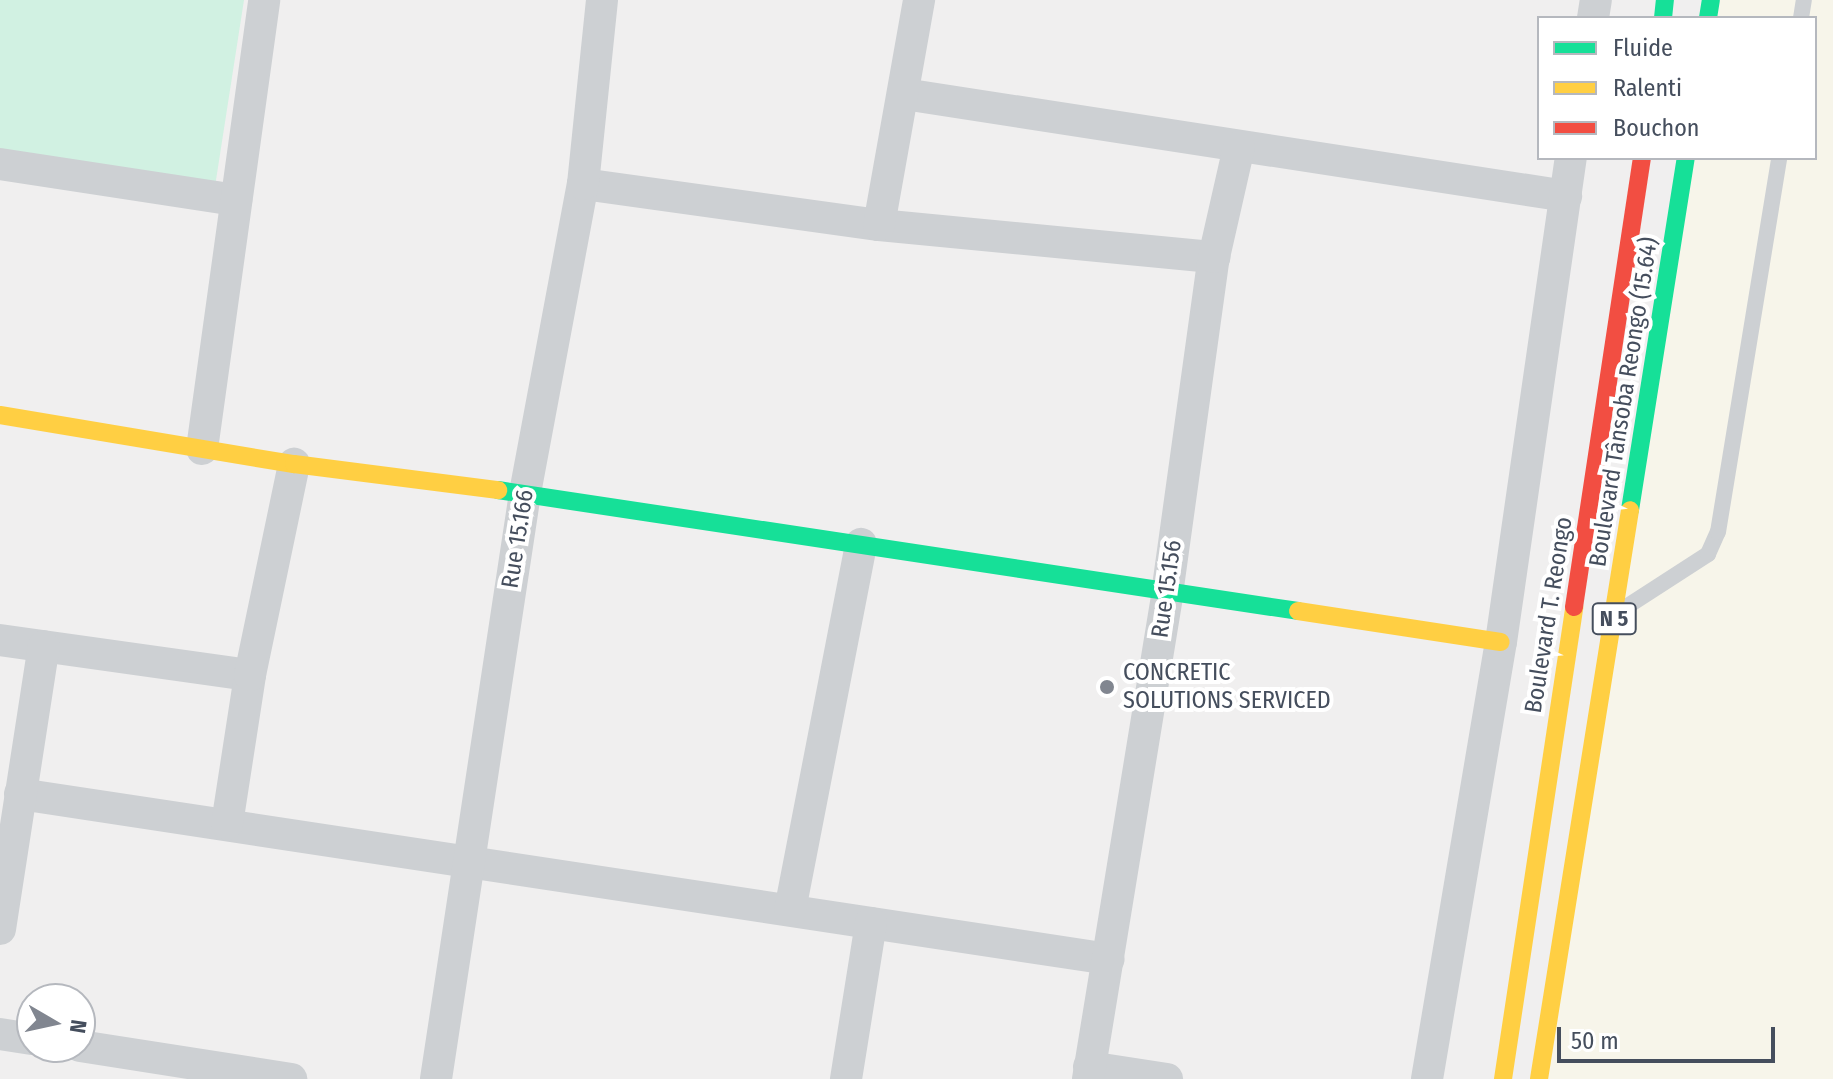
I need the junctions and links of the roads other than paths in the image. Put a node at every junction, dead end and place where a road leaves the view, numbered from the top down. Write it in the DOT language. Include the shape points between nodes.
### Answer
graph roads {
  1 [pos="264,0"];
  2 [pos="602,0"];
  3 [pos="919,0"];
  4 [pos="904,94"];
  5 [pos="1239,147"];
  6 [pos="1571,160"];
  7 [pos="1642,160"];
  8 [pos="1686,160"];
  9 [pos="1779,160"];
  10 [pos="0,164"];
  11 [pos="583,184"];
  12 [pos="1566,196"];
  13 [pos="236,200"];
  14 [pos="879,225"];
  15 [pos="1214,257"];
  16 [pos="0,415"];
  17 [pos="202,449"];
  18 [pos="294,464"];
  19 [pos="525,493"];
  20 [pos="861,544"];
  21 [pos="1167,594"];
  22 [pos="1615,613"];
  23 [pos="0,640"];
  24 [pos="1501,642"];
  25 [pos="44,646"];
  26 [pos="250,675"];
  27 [pos="20,794"];
  28 [pos="227,824"];
  29 [pos="467,861"];
  30 [pos="790,910"];
  31 [pos="871,923"];
  32 [pos="0,929"];
  33 [pos="1109,959"];
  34 [pos="96,1049"];
  35 [pos="1088,1073"];
  36 [pos="291,1079"];
  37 [pos="436,1079"];
  38 [pos="846,1079"];
  39 [pos="1167,1079"];
  40 [pos="1427,1079"];
  41 [pos="1503,1079"];
  42 [pos="1539,1079"];
  1 -- 13 [label="street"];
  2 -- 11 [label="street, Rue 15.166"];
  3 -- 4 [label="street"];
  4 -- 5 [label="street"];
  4 -- 14 [label="street"];
  5 -- 12 [label="street"];
  5 -- 15 [label="street, Rue 15.156"];
  6 -- 12 [label="street"];
  7 -- 41 [label="main road, Boulevard T. Reongo / N 5"];
  8 -- 22 [label="main road, Boulevard Tânsoba Reongo (15.64) / N 5"];
  9 -- 22 [label="lane" via="1718,532 1708,554"];
  10 -- 13 [label="street"];
  11 -- 14 [label="street"];
  11 -- 19 [label="street, Rue 15.166"];
  12 -- 24 [label="street"];
  13 -- 17 [label="street"];
  14 -- 15 [label="street"];
  15 -- 21 [label="street, Rue 15.156"];
  16 -- 17 [label="main road"];
  17 -- 18 [label="main road"];
  18 -- 19 [label="main road"];
  18 -- 26 [label="street"];
  19 -- 20 [label="main road"];
  19 -- 29 [label="street, Rue 15.166"];
  20 -- 21 [label="main road"];
  20 -- 30 [label="street"];
  21 -- 24 [label="main road"];
  21 -- 33 [label="street, Rue 15.156"];
  22 -- 42 [label="main road, Boulevard Tânsoba Reongo (15.64) / N 5"];
  23 -- 25 [label="street"];
  24 -- 40 [label="street"];
  25 -- 26 [label="street"];
  25 -- 27 [label="street"];
  26 -- 28 [label="street"];
  27 -- 28 [label="street"];
  27 -- 32 [label="street"];
  28 -- 29 [label="street"];
  29 -- 30 [label="street"];
  29 -- 37 [label="street, Rue 15.166"];
  30 -- 31 [label="street"];
  31 -- 33 [label="street"];
  31 -- 38 [label="street"];
  33 -- 35 [label="street, Rue 15.156"];
  34 -- 36 [label="street"];
  35 -- 39 [label="street"];
}
